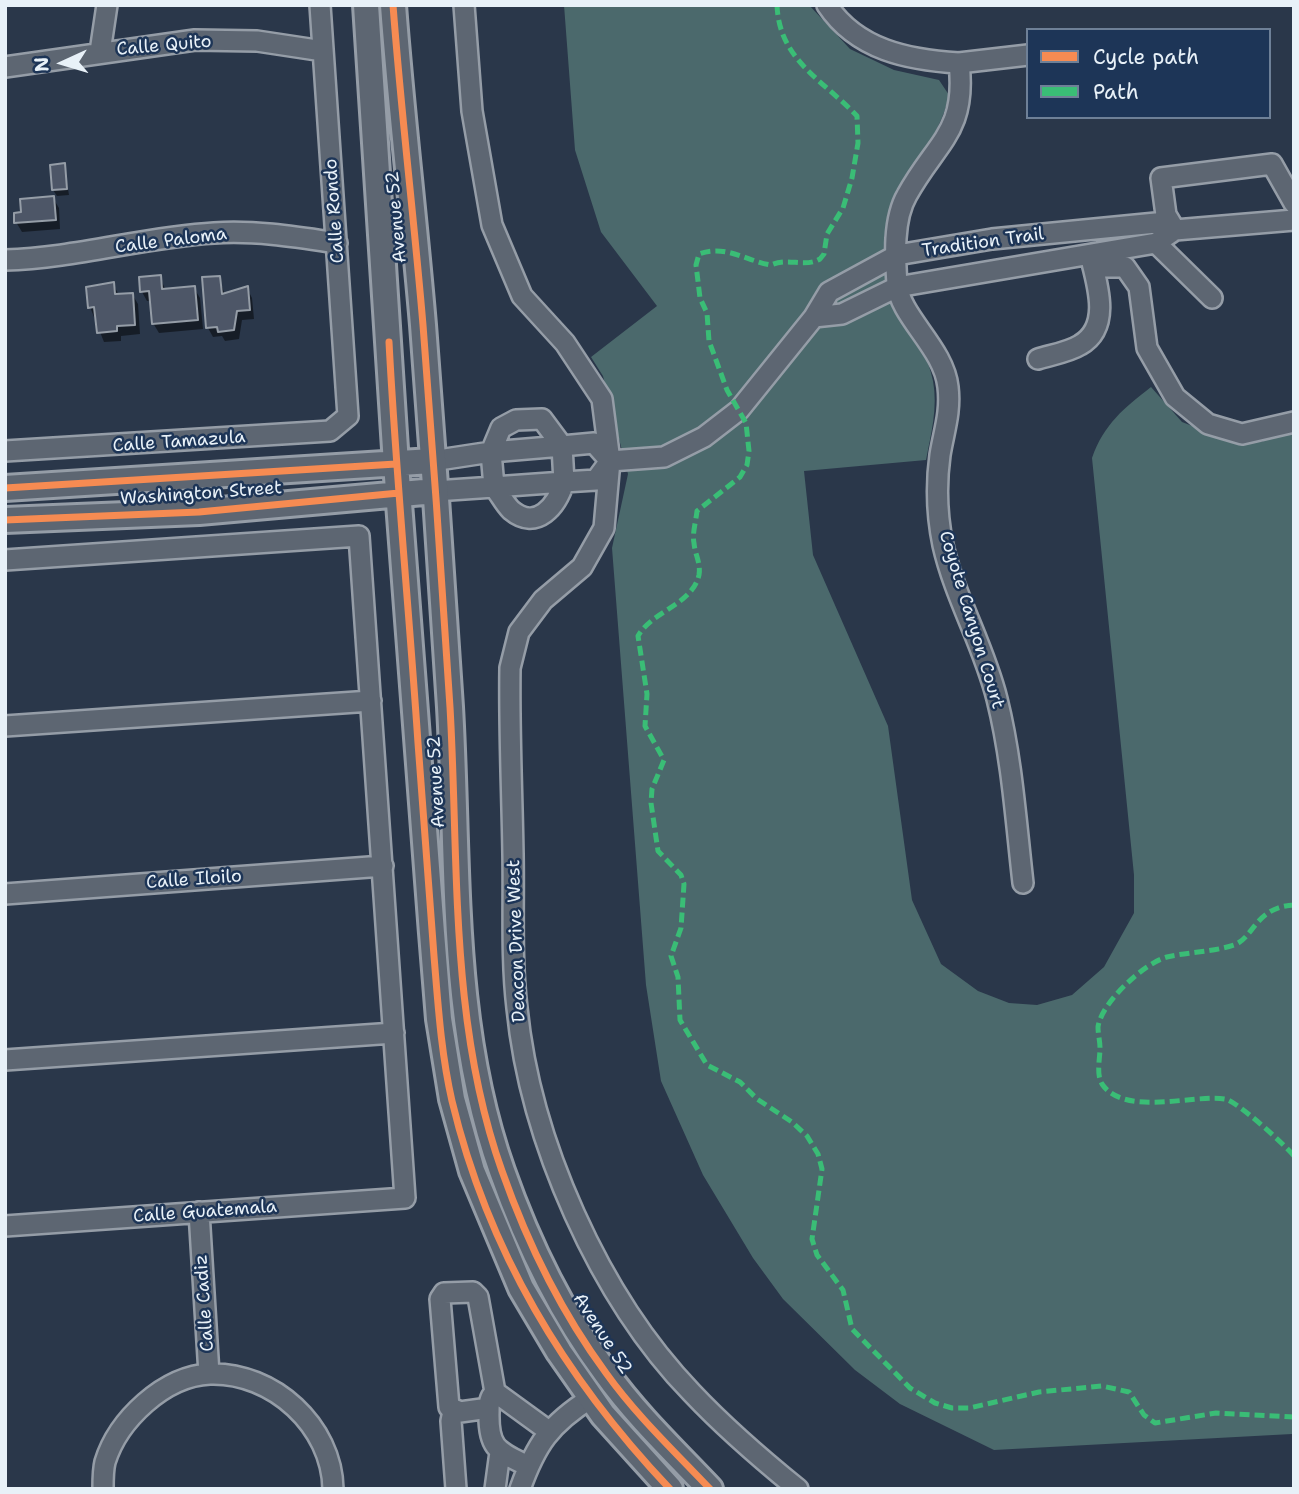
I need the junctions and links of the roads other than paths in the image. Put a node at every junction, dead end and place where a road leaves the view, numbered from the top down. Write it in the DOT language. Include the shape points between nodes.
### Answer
graph roads {
  1 [pos="107,5"];
  2 [pos="320,5"];
  3 [pos="366,5"];
  4 [pos="393,5"];
  5 [pos="464,5"];
  6 [pos="827,5"];
  7 [pos="323,51"];
  8 [pos="100,52"];
  9 [pos="1026,55"];
  10 [pos="959,63"];
  11 [pos="5,67"];
  12 [pos="1294,203"];
  13 [pos="1294,220"];
  14 [pos="1088,229"];
  15 [pos="1175,230"];
  16 [pos="337,243"];
  17 [pos="1156,243"];
  18 [pos="897,255"];
  19 [pos="5,260"];
  20 [pos="1091,261"];
  21 [pos="897,287"];
  22 [pos="1212,299"];
  23 [pos="814,317"];
  24 [pos="1038,359"];
  25 [pos="348,416"];
  26 [pos="1294,422"];
  27 [pos="562,446"];
  28 [pos="5,451"];
  29 [pos="491,452"];
  30 [pos="432,461"];
  31 [pos="610,461"];
  32 [pos="396,464"];
  33 [pos="564,482"];
  34 [pos="494,487"];
  35 [pos="5,488"];
  36 [pos="435,491"];
  37 [pos="399,492"];
  38 [pos="5,520"];
  39 [pos="5,560"];
  40 [pos="371,701"];
  41 [pos="5,726"];
  42 [pos="383,866"];
  43 [pos="1023,883"];
  44 [pos="5,894"];
  45 [pos="394,1033"];
  46 [pos="5,1059"];
  47 [pos="199,1212"];
  48 [pos="5,1226"];
  49 [pos="209,1374"];
  50 [pos="591,1398"];
  51 [pos="492,1400"];
  52 [pos="453,1411"];
  53 [pos="550,1432"];
  54 [pos="500,1452"];
  55 [pos="528,1466"];
  56 [pos="103,1489"];
  57 [pos="333,1489"];
  58 [pos="456,1489"];
  59 [pos="495,1489"];
  60 [pos="520,1489"];
  61 [pos="670,1489"];
  62 [pos="710,1489"];
  63 [pos="798,1489"];
  1 -- 8 [label="street"];
  2 -- 7 [label="street, Calle Rondo"];
  3 -- 32 [label="main road, Avenue 52"];
  4 -- 30 [label="main road, Avenue 52"];
  5 -- 31 [label="street, Deacon Drive West" via="472,111 492,225 522,296 565,343 602,399"];
  6 -- 10 [label="street" via="836,19 876,49 922,61"];
  7 -- 8 [label="street, Calle Quito" via="257,41 195,40"];
  7 -- 16 [label="street, Calle Rondo"];
  8 -- 11 [label="street, Calle Quito"];
  9 -- 10 [label="street"];
  10 -- 18 [label="street" via="962,90 957,117 905,197 897,228"];
  12 -- 15 [label="street" via="1272,164 1161,177 1166,215"];
  13 -- 15 [label="street, Tradition Trail"];
  14 -- 15 [label="street, Tradition Trail" via="1156,223"];
  14 -- 18 [label="street, Tradition Trail"];
  14 -- 20 [label="street"];
  15 -- 17 [label="street, Tradition Trail"];
  16 -- 19 [label="street, Calle Paloma" via="282,235 214,233"];
  16 -- 25 [label="street, Calle Rondo"];
  17 -- 20 [label="street, Tradition Trail"];
  17 -- 22 [label="street"];
  18 -- 21 [label="street"];
  18 -- 23 [label="street, Tradition Trail" via="828,292"];
  20 -- 21 [label="street, Tradition Trail"];
  20 -- 24 [label="street" via="1101,312 1095,332 1080,345"];
  20 -- 26 [label="street" via="1125,267 1139,287 1145,339 1160,372 1175,397 1209,424 1242,434"];
  21 -- 23 [label="street, Tradition Trail" via="842,314"];
  21 -- 43 [label="street, Coyote Canyon Court" via="936,351 948,385 949,420 940,454 937,499 943,545 998,701"];
  23 -- 31 [label="street, Tradition Trail" via="738,410 704,437 664,457"];
  25 -- 28 [label="street, Calle Tamazula" via="330,431"];
  27 -- 29 [label="street"];
  27 -- 29 [label="street" via="542,419 530,418 500,428"];
  27 -- 31 [label="street" via="594,443"];
  27 -- 33 [label="street"];
  29 -- 30 [label="street"];
  29 -- 34 [label="street"];
  30 -- 32 [label="main road, Washington Street"];
  30 -- 36 [label="main road, Avenue 52"];
  31 -- 33 [label="street" via="596,480"];
  31 -- 63 [label="street, Deacon Drive West" via="604,528 582,567 543,600 519,632 510,668 516,1007 527,1074 570,1204 601,1270 690,1392"];
  32 -- 35 [label="main road, Washington Street"];
  32 -- 37 [label="main road, Avenue 52"];
  33 -- 34 [label="street"];
  33 -- 34 [label="street" via="558,502 549,512 534,517 512,510"];
  34 -- 36 [label="street"];
  36 -- 37 [label="main road, Washington Street"];
  36 -- 62 [label="main road, Avenue 52" via="460,946 467,1026 480,1097 529,1241 569,1314 606,1373"];
  37 -- 38 [label="main road, Washington Street" via="199,512"];
  37 -- 50 [label="main road, Avenue 52" via="439,1019 452,1100 472,1171 521,1288"];
  39 -- 40 [label="street" via="359,536"];
  40 -- 41 [label="street"];
  40 -- 42 [label="street"];
  42 -- 44 [label="street, Calle Iloilo"];
  42 -- 45 [label="street"];
  45 -- 46 [label="street"];
  45 -- 47 [label="street, Calle Guatemala" via="405,1198"];
  47 -- 48 [label="street, Calle Guatemala"];
  47 -- 49 [label="street, Calle Cadiz"];
  49 -- 56 [label="street" via="180,1381 134,1415 116,1438 105,1463"];
  49 -- 57 [label="street, Calle Cadiz" via="263,1385 307,1418 323,1446"];
  50 -- 53 [label="street" via="563,1416"];
  50 -- 61 [label="main road, Avenue 52"];
  51 -- 52 [label="street"];
  51 -- 52 [label="street" via="478,1297 473,1292 444,1293 440,1299 449,1407"];
  51 -- 53 [label="street"];
  51 -- 54 [label="street" via="489,1434"];
  52 -- 58 [label="street"];
  53 -- 55 [label="street"];
  54 -- 55 [label="street"];
  54 -- 59 [label="street"];
  55 -- 60 [label="street"];
}
